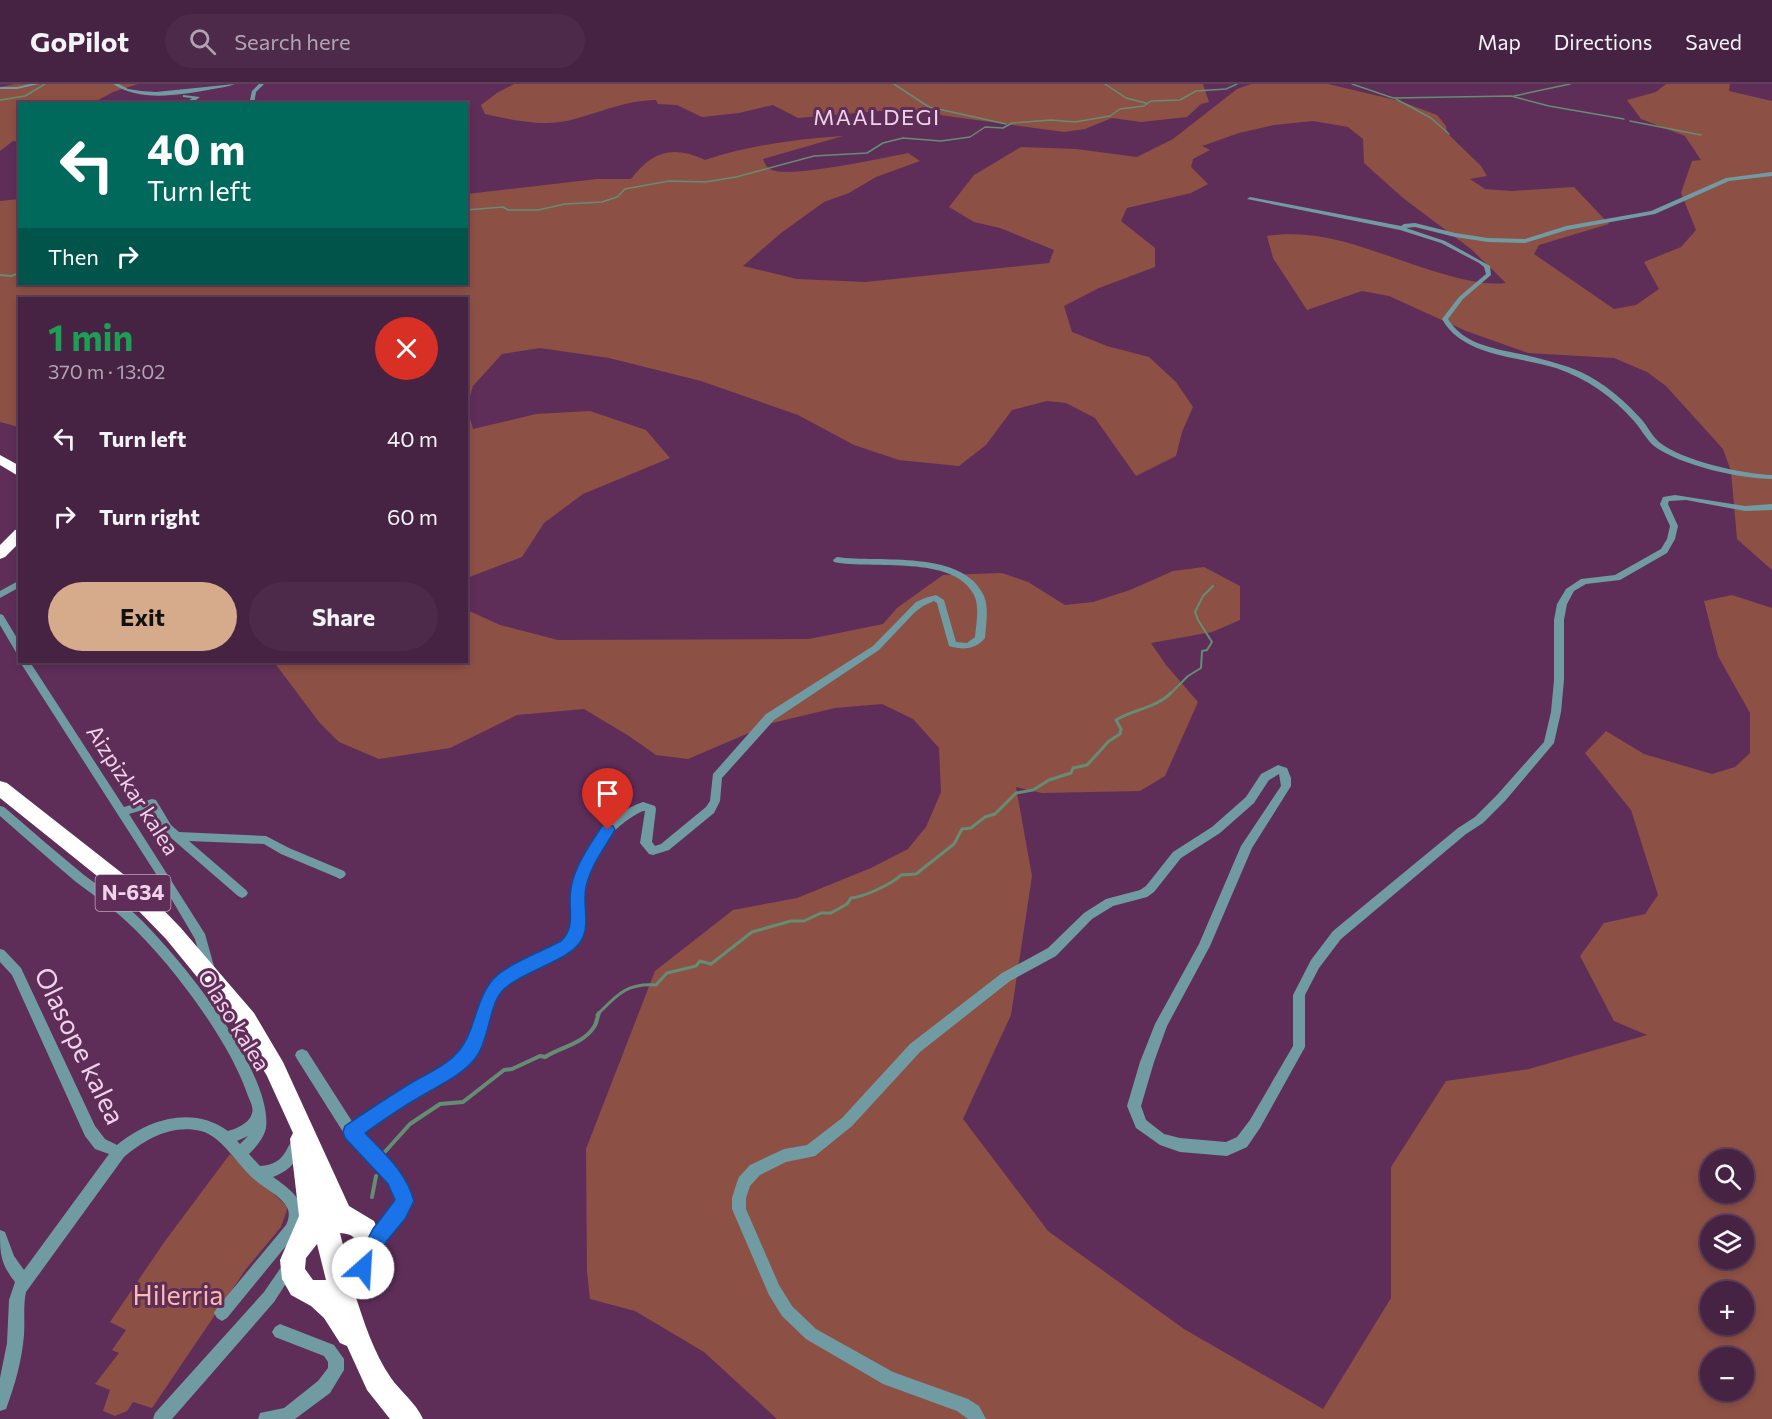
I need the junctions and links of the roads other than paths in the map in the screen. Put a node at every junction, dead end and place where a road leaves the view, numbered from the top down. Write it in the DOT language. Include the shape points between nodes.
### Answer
graph roads {
  1 [pos="7,84"];
  2 [pos="37,84"];
  3 [pos="233,84"];
  4 [pos="262,84"];
  5 [pos="118,86"];
  6 [pos="0,87"];
  7 [pos="147,87"];
  8 [pos="136,93"];
  9 [pos="189,102"];
  10 [pos="251,102"];
  11 [pos="1772,174"];
  12 [pos="1250,200"];
  13 [pos="1401,228"];
  14 [pos="0,459"];
  15 [pos="18,472"];
  16 [pos="1772,477"];
  17 [pos="1772,507"];
  18 [pos="18,535"];
  19 [pos="0,554"];
  20 [pos="837,560"];
  21 [pos="18,584"];
  22 [pos="0,595"];
  23 [pos="0,617"];
  24 [pos="18,648"];
  25 [pos="26,663"];
  26 [pos="0,788"];
  27 [pos="0,810"];
  28 [pos="123,811"];
  29 [pos="177,836"];
  30 [pos="340,874"];
  31 [pos="242,893"];
  32 [pos="0,954"];
  33 [pos="211,976"];
  34 [pos="302,1056"];
  35 [pos="259,1116"];
  36 [pos="301,1125"];
  37 [pos="352,1132"];
  38 [pos="224,1139"];
  39 [pos="119,1152"];
  40 [pos="238,1154"];
  41 [pos="257,1173"];
  42 [pos="399,1213"];
  43 [pos="345,1222"];
  44 [pos="0,1237"];
  45 [pos="296,1253"];
  46 [pos="366,1260"];
  47 [pos="25,1281"];
  48 [pos="321,1291"];
  49 [pos="269,1297"];
  50 [pos="222,1313"];
  51 [pos="280,1332"];
  52 [pos="378,1382"];
  53 [pos="0,1403"];
  54 [pos="161,1419"];
  55 [pos="266,1419"];
  56 [pos="410,1419"];
  57 [pos="978,1419"];
  1 -- 6 [label="street"];
  2 -- 6 [label="street"];
  3 -- 8 [label="street"];
  4 -- 10 [label="street" via="254,91"];
  5 -- 7 [label="street" via="139,91 152,89"];
  5 -- 8 [label="street"];
  8 -- 9 [label="street" via="197,97"];
  11 -- 13 [label="street" via="1728,179 1653,213 1566,228 1526,241 1469,238 1415,225"];
  12 -- 13 [label="street"];
  13 -- 16 [label="street" via="1443,242 1487,266 1489,274 1461,298 1445,319 1455,333 1488,349 1544,362 1585,377 1669,452 1749,475"];
  14 -- 15 [label="highway"];
  17 -- 57 [label="street" via="1738,509 1685,497 1666,499 1664,504 1674,526 1664,551 1617,578 1584,581 1571,589 1559,620 1560,680 1548,743 1479,820 1337,934 1299,995 1299,1047 1242,1142 1227,1149 1160,1139 1141,1124 1134,1106 1161,1024 1204,946 1247,846 1286,786 1283,771 1278,770 1265,777 1250,800 1216,830 1177,855 1150,889 1110,902 1088,916 1052,952 1006,977 915,1048 847,1122 810,1151 784,1156 755,1170 744,1182 739,1209 787,1311 811,1334 889,1378 962,1405"];
  18 -- 19 [label="highway"];
  20 -- 37 [label="street" via="936,566 960,574 979,595 980,638 965,647 952,644 941,602 936,598 923,600 888,639 770,717 717,777 715,801 710,810 665,847 652,851 646,843 651,809 643,806 630,811 608,830 587,861 578,888 575,938 496,986 480,1032 458,1064"];
  21 -- 22 [label="street"];
  23 -- 24 [label="street"];
  25 -- 28 [label="street, Aizpizkar kalea"];
  26 -- 33 [label="highway, N-634" via="139,898"];
  27 -- 35 [label="street, Olaso kalea" via="131,918 165,954 203,1000 237,1057 250,1082"];
  28 -- 29 [label="street" via="152,803 167,828"];
  28 -- 33 [label="street, Aizpizkar kalea" via="201,938"];
  29 -- 30 [label="street" via="266,840"];
  29 -- 31 [label="street"];
  32 -- 39 [label="street, Olasope kalea" via="17,972 90,1131 100,1144"];
  33 -- 36 [label="highway, N-634" via="246,1020"];
  34 -- 37 [label="street"];
  35 -- 38 [label="street" via="244,1132"];
  35 -- 40 [label="street" via="259,1130"];
  36 -- 41 [label="street" via="289,1162 266,1174"];
  36 -- 43 [label="highway, N-634"];
  36 -- 45 [label="highway" via="311,1216"];
  37 -- 42 [label="street" via="401,1187 405,1201"];
  38 -- 39 [label="street" via="217,1131 181,1121 155,1130"];
  38 -- 40 [label="street"];
  39 -- 47 [label="street"];
  40 -- 41 [label="street"];
  41 -- 50 [label="street" via="291,1201 296,1220"];
  42 -- 43 [label="street" via="380,1222"];
  42 -- 46 [label="street" via="385,1227"];
  43 -- 45 [label="highway" via="310,1233"];
  43 -- 46 [label="highway" via="367,1232 370,1243"];
  43 -- 48 [label="highway, N-634"];
  44 -- 47 [label="street" via="6,1258"];
  45 -- 48 [label="highway" via="294,1278"];
  45 -- 49 [label="street"];
  46 -- 48 [label="highway" via="357,1276"];
  46 -- 52 [label="highway" via="353,1299"];
  47 -- 53 [label="street" via="15,1303 11,1369"];
  48 -- 49 [label="street" via="293,1290"];
  48 -- 52 [label="highway"];
  49 -- 54 [label="street"];
  51 -- 55 [label="street" via="329,1350 336,1359 336,1370 324,1387 286,1415"];
  52 -- 56 [label="highway"];
}
